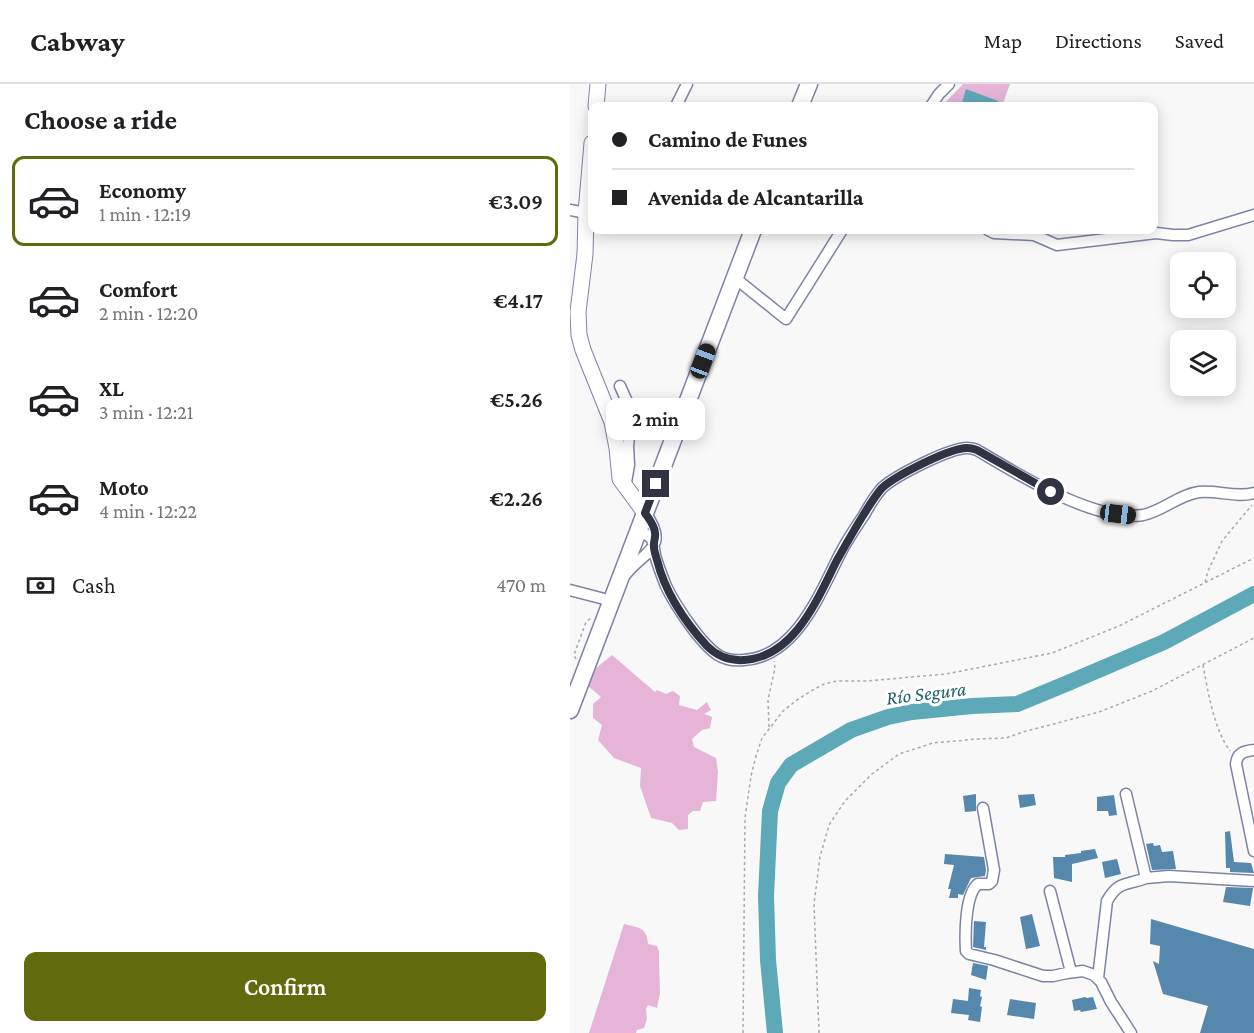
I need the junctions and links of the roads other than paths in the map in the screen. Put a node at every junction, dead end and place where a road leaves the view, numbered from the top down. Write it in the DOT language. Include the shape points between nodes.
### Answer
graph roads {
  1 [pos="598,84"];
  2 [pos="687,84"];
  3 [pos="809,84"];
  4 [pos="949,84"];
  5 [pos="596,102"];
  6 [pos="678,102"];
  7 [pos="802,102"];
  8 [pos="934,102"];
  9 [pos="588,190"];
  10 [pos="570,210"];
  11 [pos="586,213"];
  12 [pos="1254,215"];
  13 [pos="1158,233"];
  14 [pos="752,234"];
  15 [pos="839,234"];
  16 [pos="1014,234"];
  17 [pos="1148,234"];
  18 [pos="735,278"];
  19 [pos="575,285"];
  20 [pos="620,386"];
  21 [pos="612,422"];
  22 [pos="631,426"];
  23 [pos="656,484"];
  24 [pos="626,489"];
  25 [pos="1254,493"];
  26 [pos="645,513"];
  27 [pos="637,534"];
  28 [pos="653,545"];
  29 [pos="634,565"];
  30 [pos="659,569"];
  31 [pos="618,584"];
  32 [pos="570,590"];
  33 [pos="612,601"];
  34 [pos="570,710"];
  35 [pos="1254,750"];
  36 [pos="1126,794"];
  37 [pos="983,808"];
  38 [pos="1254,851"];
  39 [pos="1146,878"];
  40 [pos="1254,881"];
  41 [pos="1050,891"];
  42 [pos="1071,972"];
  43 [pos="1098,978"];
  44 [pos="1131,1033"];
  1 -- 5 [label="main road"];
  2 -- 6 [label="street"];
  3 -- 7 [label="main road"];
  4 -- 8 [label="street"];
  9 -- 11 [label="main road"];
  10 -- 11 [label="street"];
  11 -- 19 [label="main road" via="586,241"];
  12 -- 13 [label="street" via="1188,235"];
  14 -- 18 [label="main road"];
  15 -- 18 [label="street" via="786,319"];
  16 -- 17 [label="street" via="1034,235 1057,245"];
  18 -- 23 [label="main road"];
  19 -- 21 [label="main road" via="583,350"];
  20 -- 22 [label="street" via="629,406"];
  21 -- 22 [label="street"];
  21 -- 24 [label="main road" via="620,479"];
  22 -- 24 [label="street"];
  23 -- 24 [label="main road" via="641,493"];
  23 -- 26 [label="main road"];
  24 -- 26 [label="main road"];
  25 -- 30 [label="street" via="1201,492 1145,514 1118,514 1060,496 977,450 955,450 883,488 845,545 808,616 789,638 755,660 726,659 708,647 673,599"];
  26 -- 27 [label="main road"];
  26 -- 28 [label="street" via="655,532"];
  27 -- 28 [label="street" via="649,536"];
  27 -- 31 [label="main road"];
  28 -- 29 [label="street"];
  28 -- 30 [label="street"];
  29 -- 30 [label="street" via="649,564"];
  29 -- 31 [label="street"];
  31 -- 33 [label="main road"];
  32 -- 33 [label="street"];
  33 -- 34 [label="main road"];
  35 -- 38 [label="street" via="1244,751 1236,760"];
  36 -- 39 [label="street"];
  37 -- 42 [label="street" via="994,876 989,884 978,884 972,890 966,951 1043,976"];
  39 -- 40 [label="street"];
  39 -- 43 [label="street" via="1118,885 1107,901"];
  41 -- 42 [label="street"];
  42 -- 43 [label="street" via="1083,971"];
  43 -- 44 [label="street"];
}
